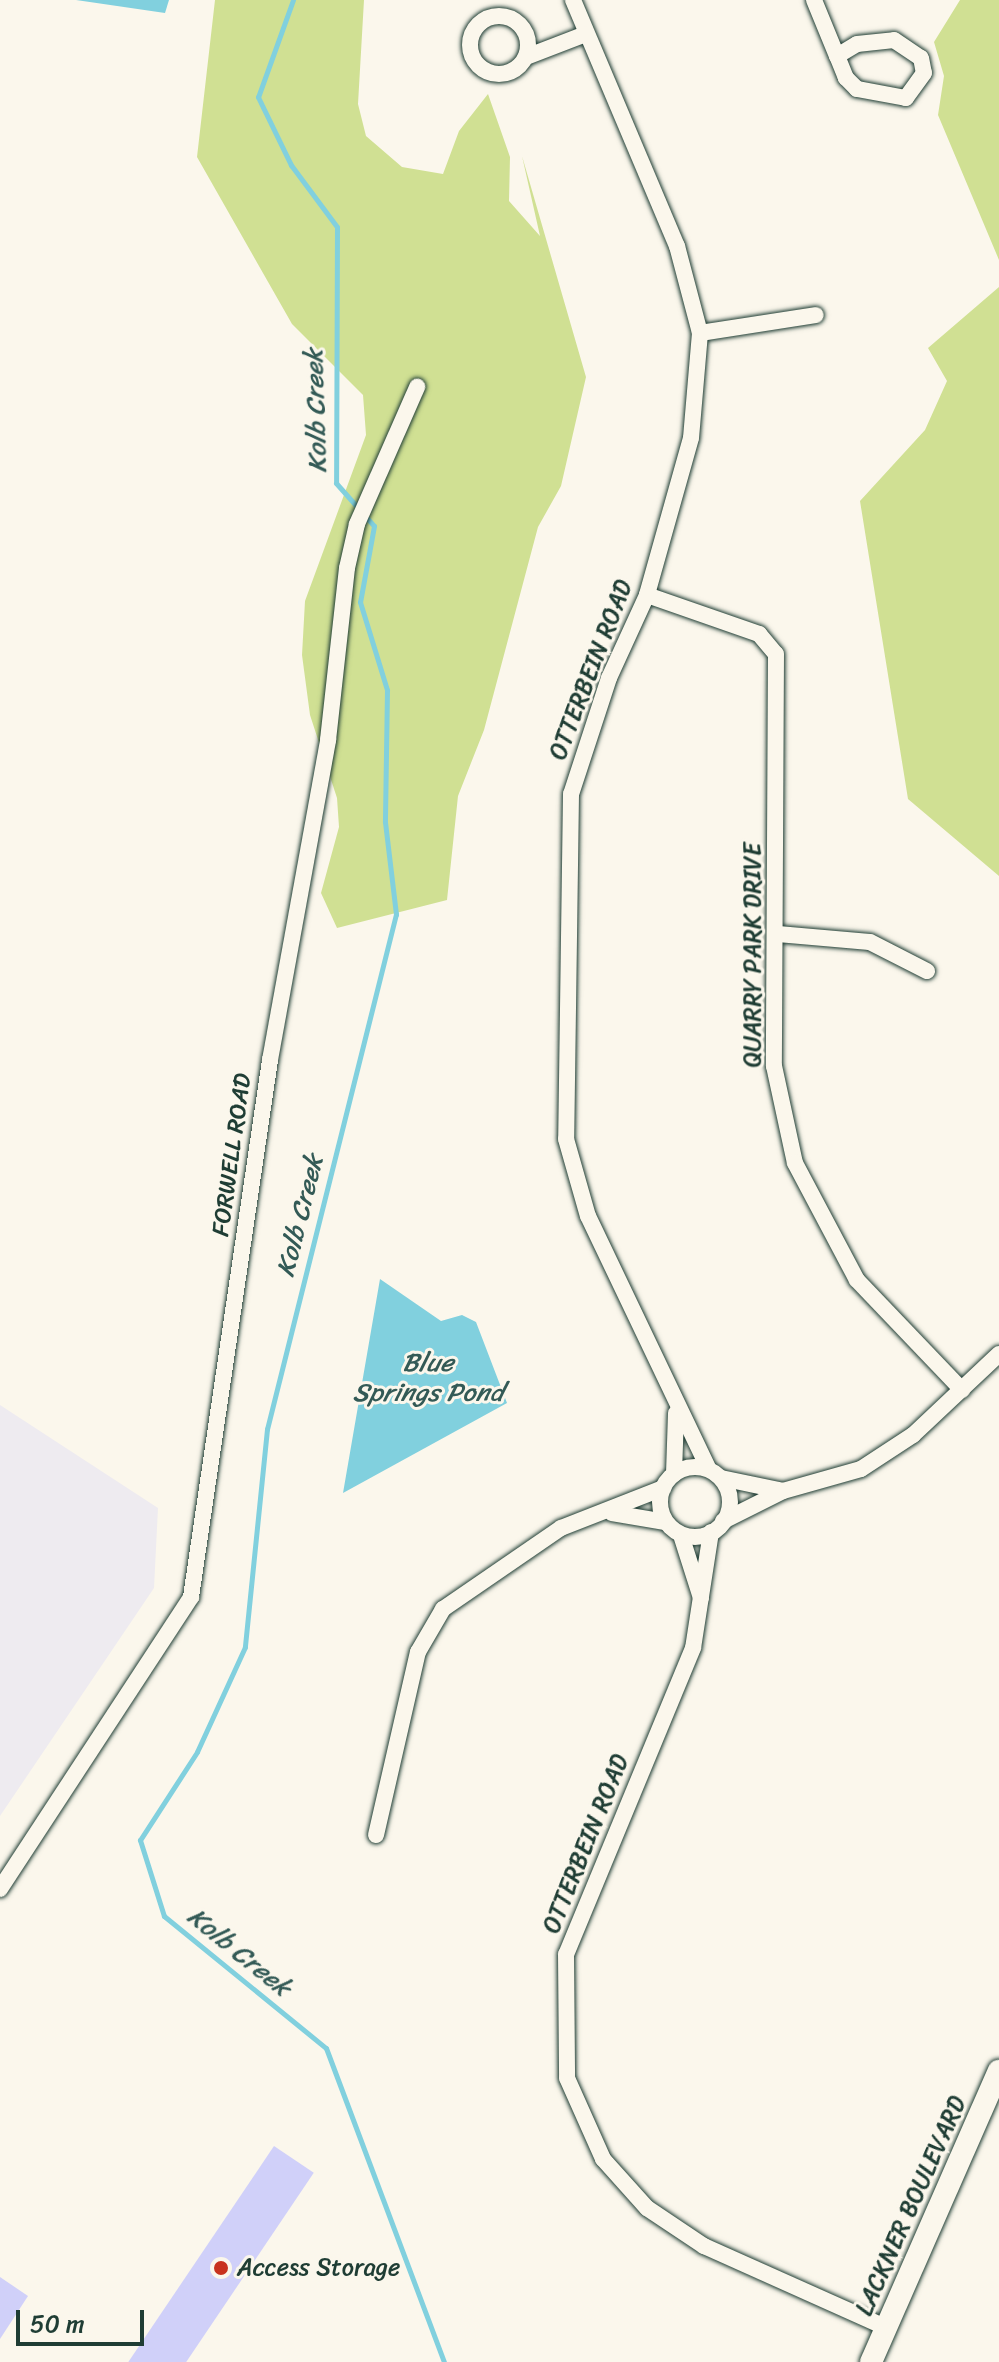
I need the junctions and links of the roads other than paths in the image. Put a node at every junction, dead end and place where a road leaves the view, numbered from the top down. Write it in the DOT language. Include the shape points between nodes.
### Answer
graph roads {
  1 [pos="573,0"];
  2 [pos="814,0"];
  3 [pos="586,34"];
  4 [pos="837,56"];
  5 [pos="526,57"];
  6 [pos="816,315"];
  7 [pos="700,333"];
  8 [pos="417,387"];
  9 [pos="647,595"];
  10 [pos="778,934"];
  11 [pos="927,971"];
  12 [pos="999,1354"];
  13 [pos="962,1390"];
  14 [pos="676,1412"];
  15 [pos="714,1473"];
  16 [pos="674,1474"];
  17 [pos="663,1488"];
  18 [pos="783,1491"];
  19 [pos="612,1513"];
  20 [pos="665,1522"];
  21 [pos="717,1526"];
  22 [pos="681,1535"];
  23 [pos="701,1598"];
  24 [pos="376,1835"];
  25 [pos="0,1889"];
  26 [pos="999,2071"];
  27 [pos="887,2328"];
  28 [pos="871,2362"];
  1 -- 3 [label="street, OTTERBEIN ROAD"];
  2 -- 4 [label="street"];
  3 -- 5 [label="street"];
  3 -- 7 [label="street, OTTERBEIN ROAD" via="677,246"];
  4 -- 4 [label="street" via="857,89 890,99 906,98 924,73 912,45 894,40 857,44"];
  6 -- 7 [label="street"];
  7 -- 9 [label="street, OTTERBEIN ROAD" via="691,438"];
  8 -- 25 [label="street, FORWELL ROAD" via="357,524 191,1597"];
  9 -- 10 [label="street, QUARRY PARK DRIVE" via="759,634 776,654"];
  9 -- 14 [label="street, OTTERBEIN ROAD" via="609,678 571,794 562,1087 566,1139 588,1216"];
  10 -- 11 [label="street" via="870,942"];
  10 -- 13 [label="street, QUARRY PARK DRIVE" via="774,1066 795,1163 857,1280"];
  12 -- 13 [label="street"];
  13 -- 18 [label="street" via="861,1469"];
  14 -- 15 [label="street, OTTERBEIN ROAD"];
  14 -- 16 [label="street, OTTERBEIN ROAD"];
  15 -- 16 [label="street"];
  15 -- 18 [label="street"];
  15 -- 21 [label="street, OTTERBEIN ROAD" via="729,1499"];
  16 -- 17 [label="street"];
  17 -- 19 [label="street"];
  17 -- 20 [label="street"];
  18 -- 21 [label="street"];
  19 -- 20 [label="street"];
  19 -- 24 [label="street" via="561,1528 443,1609 418,1652"];
  20 -- 22 [label="street"];
  21 -- 22 [label="street"];
  21 -- 23 [label="street, OTTERBEIN ROAD"];
  22 -- 23 [label="street, OTTERBEIN ROAD"];
  23 -- 27 [label="street, OTTERBEIN ROAD" via="693,1648 566,1954 567,2078 603,2159 647,2208 704,2246"];
  26 -- 27 [label="main road, LACKNER BOULEVARD"];
  27 -- 28 [label="main road, LACKNER BOULEVARD"];
}
